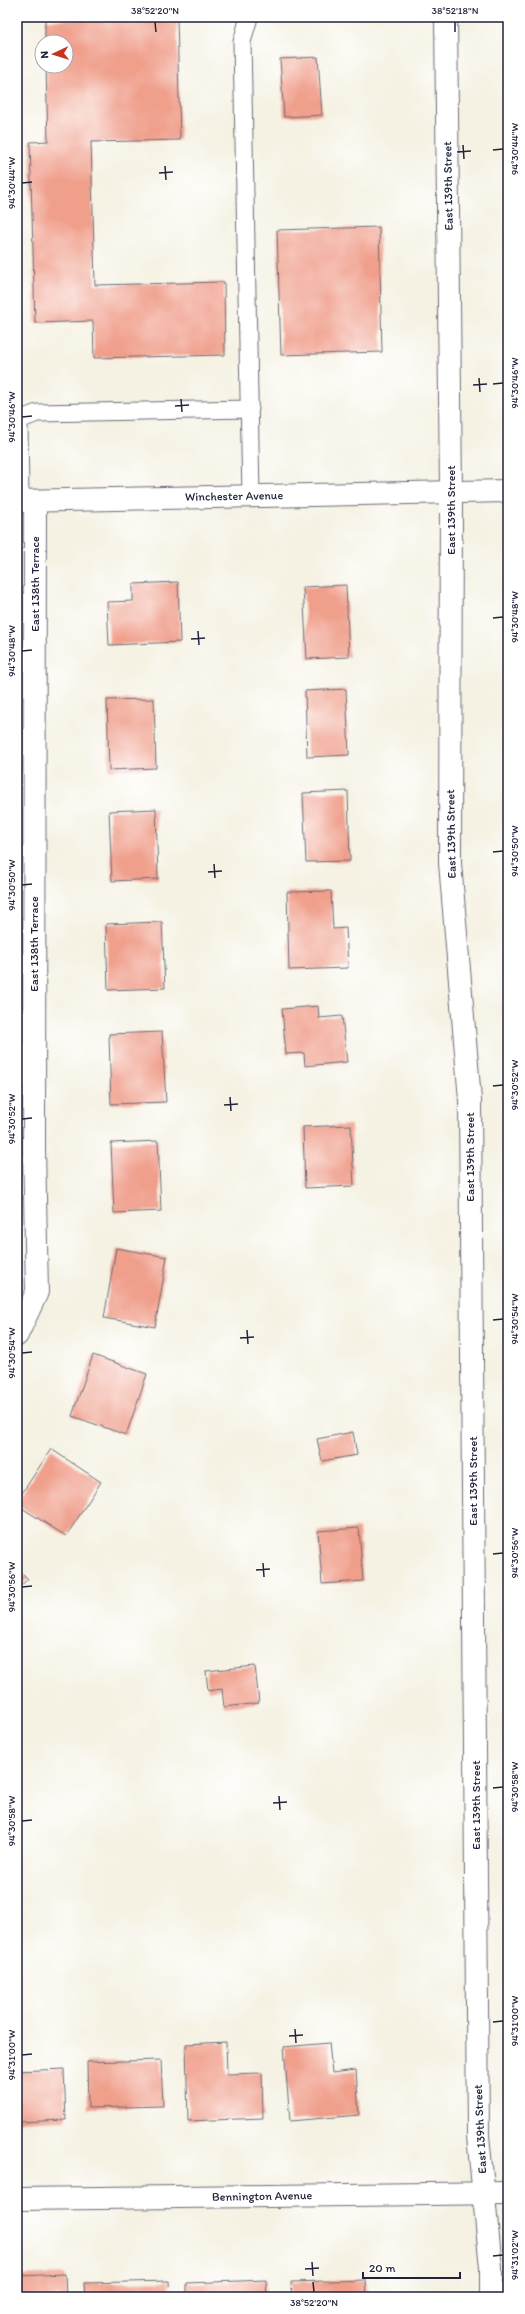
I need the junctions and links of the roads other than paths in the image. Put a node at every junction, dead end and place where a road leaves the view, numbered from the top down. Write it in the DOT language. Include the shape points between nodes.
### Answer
graph roads {
  1 [pos="249,17"];
  2 [pos="446,17"];
  3 [pos="250,409"];
  4 [pos="451,491"];
  5 [pos="508,491"];
  6 [pos="252,496"];
  7 [pos="24,501"];
  8 [pos="25,1148"];
  9 [pos="17,1335"];
  10 [pos="484,2193"];
  11 [pos="508,2193"];
  12 [pos="17,2199"];
  13 [pos="491,2297"];
  1 -- 3 [label="lane" via="242,42"];
  2 -- 4 [label="street, East 139th Street"];
  3 -- 6 [label="lane"];
  3 -- 7 [label="lane" via="31,415 19,420"];
  4 -- 5 [label="street, Winchester Avenue"];
  4 -- 6 [label="street, Winchester Avenue"];
  4 -- 10 [label="street, East 139th Street" via="450,863 470,1100 478,2136"];
  6 -- 7 [label="street, Winchester Avenue"];
  7 -- 8 [label="street, East 138th Terrace"];
  8 -- 9 [label="street, East 138th Terrace" via="37,1292"];
  10 -- 11 [label="street, Bennington Avenue"];
  10 -- 12 [label="street, Bennington Avenue"];
  10 -- 13 [label="street, East 139th Street"];
}
